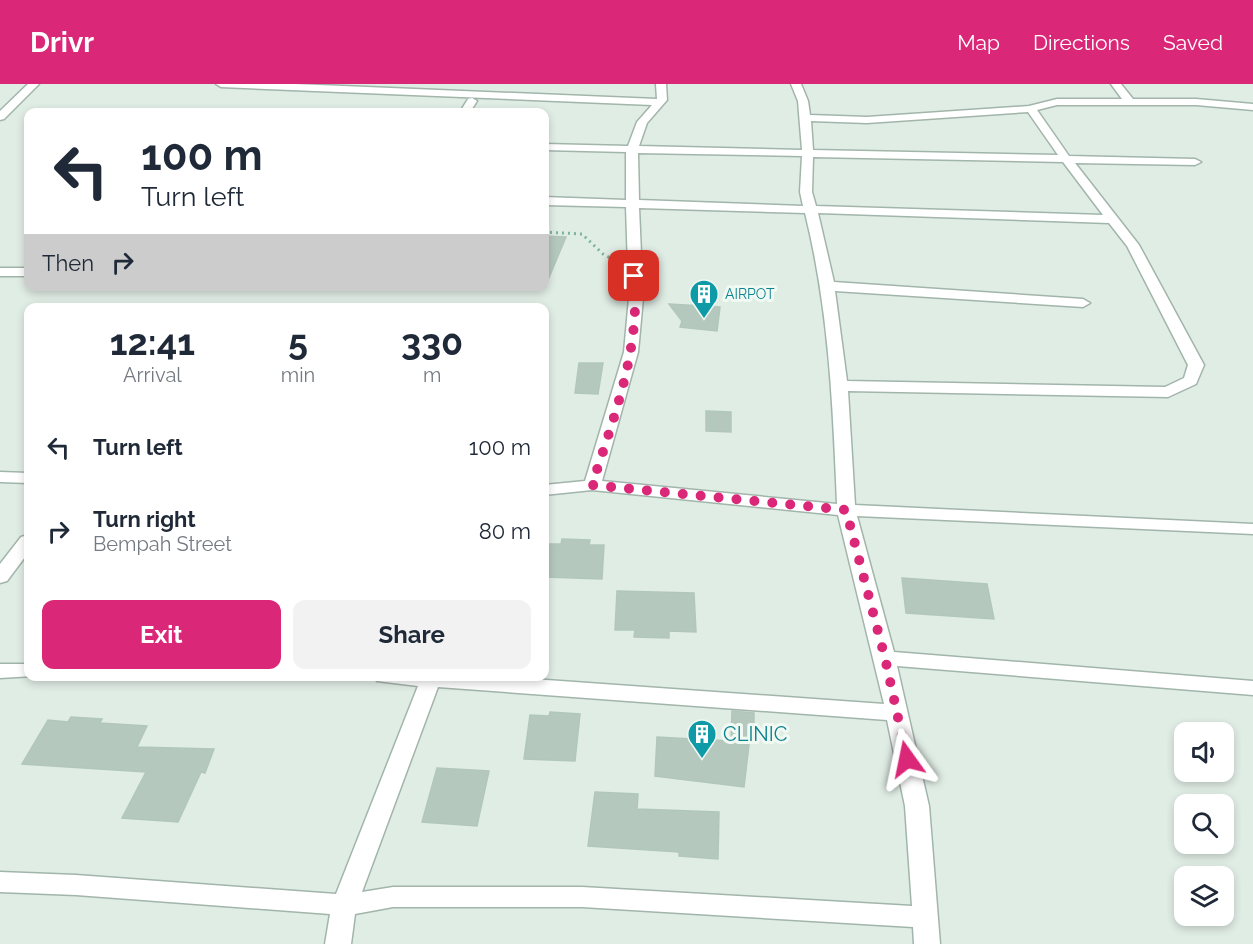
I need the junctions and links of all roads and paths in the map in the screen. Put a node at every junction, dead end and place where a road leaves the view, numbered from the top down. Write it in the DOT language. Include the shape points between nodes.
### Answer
graph roads {
  1 [pos="34,84"];
  2 [pos="221,84"];
  3 [pos="661,84"];
  4 [pos="796,84"];
  5 [pos="1116,84"];
  6 [pos="471,101"];
  7 [pos="660,102"];
  8 [pos="1131,103"];
  9 [pos="1253,106"];
  10 [pos="467,108"];
  11 [pos="1031,109"];
  12 [pos="0,117"];
  13 [pos="805,118"];
  14 [pos="549,147"];
  15 [pos="632,149"];
  16 [pos="807,154"];
  17 [pos="1066,159"];
  18 [pos="1195,162"];
  19 [pos="549,201"];
  20 [pos="632,203"];
  21 [pos="811,210"];
  22 [pos="1113,219"];
  23 [pos="549,232"];
  24 [pos="0,272"];
  25 [pos="24,272"];
  26 [pos="634,276"];
  27 [pos="828,285"];
  28 [pos="1083,303"];
  29 [pos="840,386"];
  30 [pos="0,477"];
  31 [pos="24,478"];
  32 [pos="592,485"];
  33 [pos="549,489"];
  34 [pos="846,510"];
  35 [pos="1253,529"];
  36 [pos="24,546"];
  37 [pos="0,577"];
  38 [pos="885,658"];
  39 [pos="0,671"];
  40 [pos="24,672"];
  41 [pos="430,681"];
  42 [pos="458,681"];
  43 [pos="1253,688"];
  44 [pos="897,713"];
  45 [pos="0,882"];
  46 [pos="344,905"];
  47 [pos="925,917"];
  48 [pos="338,944"];
  49 [pos="927,944"];
  1 -- 12 [label="street"];
  2 -- 7 [label="street"];
  3 -- 7 [label="street"];
  4 -- 13 [label="street"];
  5 -- 8 [label="street"];
  6 -- 10 [label="street"];
  7 -- 15 [label="street" via="642,122"];
  8 -- 9 [label="street"];
  8 -- 11 [label="street" via="1057,102"];
  11 -- 13 [label="street" via="867,120"];
  11 -- 17 [label="street"];
  13 -- 16 [label="street"];
  14 -- 15 [label="street"];
  15 -- 16 [label="street"];
  15 -- 20 [label="street"];
  16 -- 17 [label="street"];
  16 -- 21 [label="street" via="806,192"];
  17 -- 18 [label="street"];
  17 -- 22 [label="street"];
  19 -- 20 [label="street"];
  20 -- 21 [label="street"];
  20 -- 26 [label="street"];
  21 -- 22 [label="street"];
  21 -- 27 [label="street"];
  22 -- 29 [label="street" via="1133,245 1196,365 1191,381 1168,392"];
  23 -- 26 [label="path" via="582,234"];
  24 -- 25 [label="street"];
  26 -- 32 [label="street" via="632,352"];
  27 -- 28 [label="street"];
  27 -- 29 [label="street"];
  29 -- 34 [label="street"];
  30 -- 31 [label="street"];
  32 -- 33 [label="street"];
  32 -- 34 [label="street"];
  34 -- 35 [label="street"];
  34 -- 38 [label="street"];
  36 -- 37 [label="street"];
  38 -- 43 [label="street"];
  38 -- 44 [label="street"];
  39 -- 40 [label="street"];
  41 -- 46 [label="street"];
  42 -- 44 [label="street"];
  44 -- 47 [label="street" via="917,806"];
  45 -- 46 [label="street"];
  46 -- 47 [label="street" via="393,897 582,897"];
  46 -- 48 [label="street"];
  47 -- 49 [label="street"];
}
